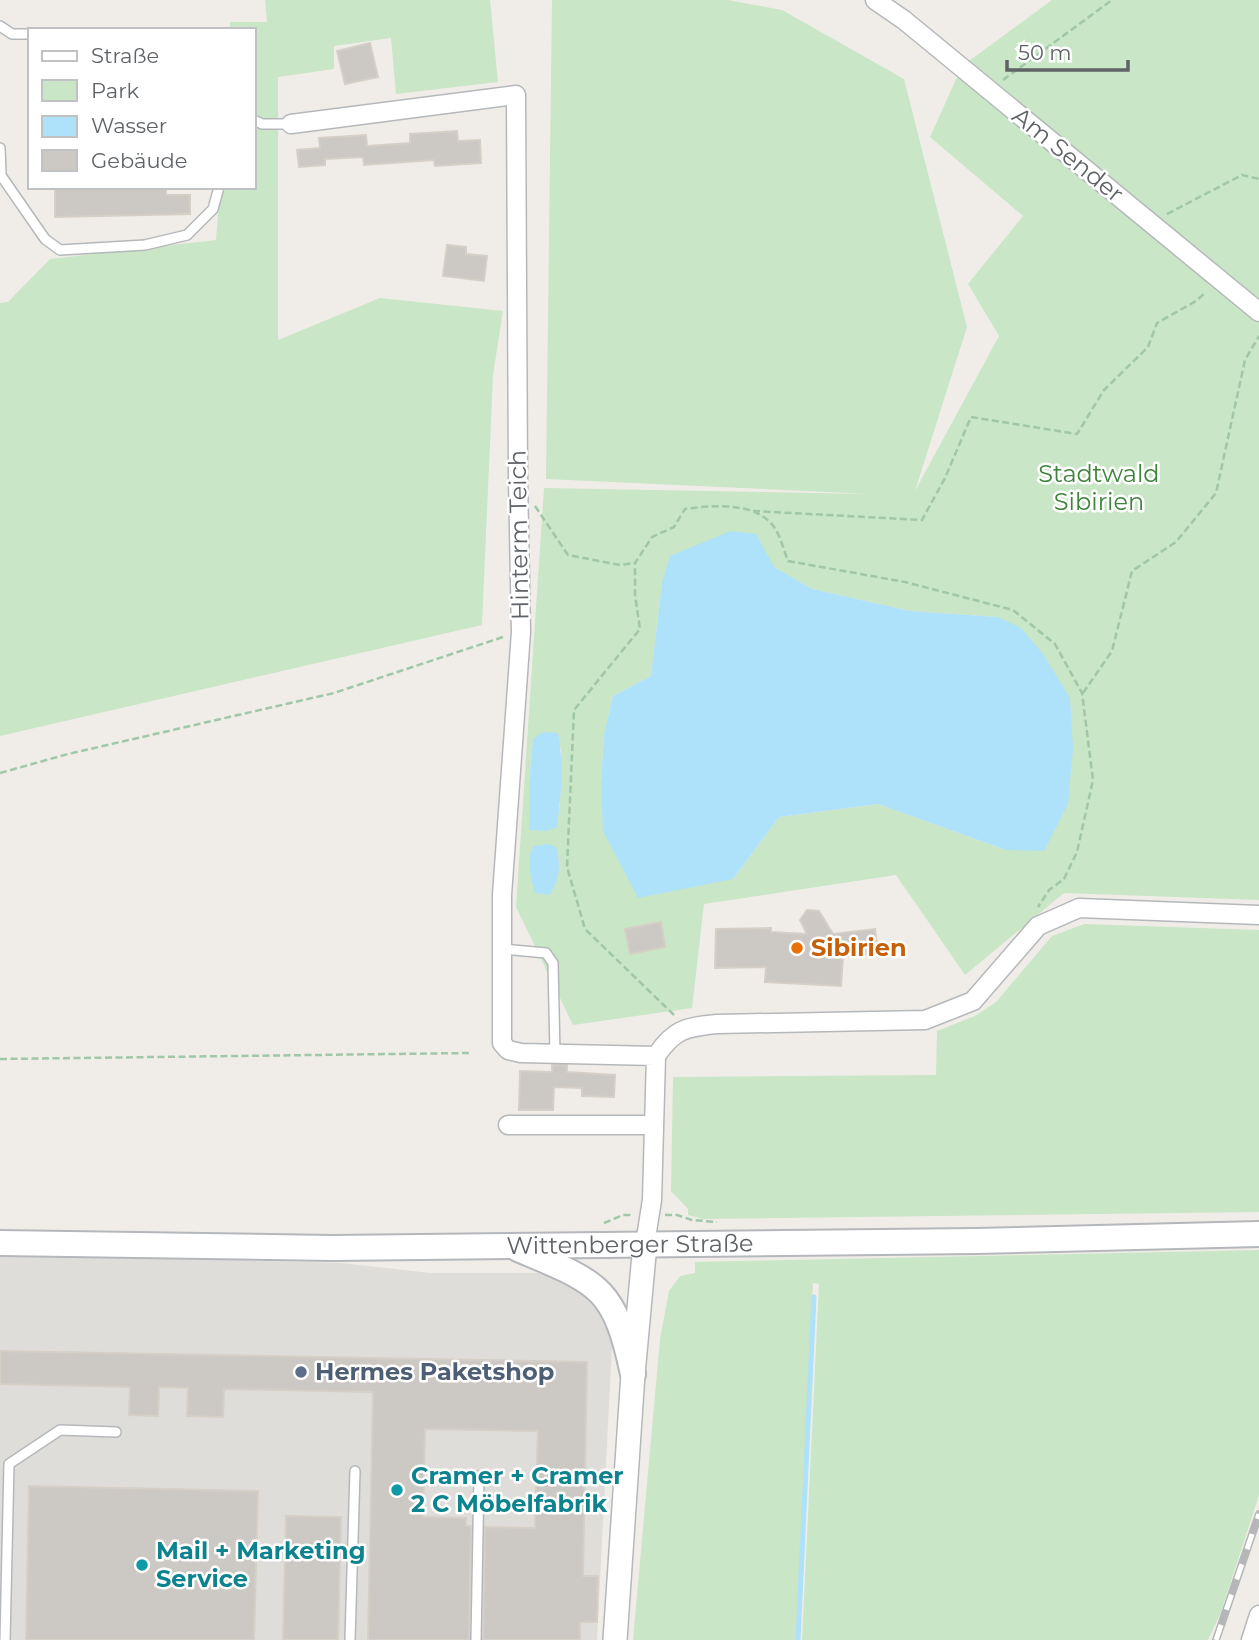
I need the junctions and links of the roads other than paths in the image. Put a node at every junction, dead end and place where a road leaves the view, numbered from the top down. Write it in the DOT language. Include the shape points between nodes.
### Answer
graph roads {
  1 [pos="875,0"];
  2 [pos="0,26"];
  3 [pos="28,34"];
  4 [pos="257,123"];
  5 [pos="292,124"];
  6 [pos="0,148"];
  7 [pos="1,174"];
  8 [pos="218,189"];
  9 [pos="1259,312"];
  10 [pos="1259,915"];
  11 [pos="502,949"];
  12 [pos="555,1054"];
  13 [pos="656,1056"];
  14 [pos="508,1125"];
  15 [pos="653,1125"];
  16 [pos="1259,1234"];
  17 [pos="0,1243"];
  18 [pos="645,1244"];
  19 [pos="508,1245"];
  20 [pos="633,1374"];
  21 [pos="116,1432"];
  22 [pos="355,1471"];
  23 [pos="479,1476"];
  24 [pos="1259,1615"];
  25 [pos="5,1640"];
  26 [pos="350,1640"];
  27 [pos="475,1640"];
  28 [pos="615,1640"];
  29 [pos="1251,1640"];
  1 -- 9 [label="street, Am Sender"];
  2 -- 3 [label="lane" via="12,34"];
  4 -- 5 [label="lane"];
  5 -- 11 [label="street, Hinterm Teich" via="516,95 521,632"];
  6 -- 7 [label="lane"];
  7 -- 8 [label="lane" via="45,239 60,250 145,245 187,235 213,209"];
  10 -- 13 [label="street" via="1079,908 1038,926 974,1001 925,1020 687,1027 667,1039"];
  11 -- 12 [label="lane" via="550,956"];
  11 -- 12 [label="street, Hinterm Teich" via="502,1043 521,1053"];
  12 -- 13 [label="street, Hinterm Teich"];
  13 -- 15 [label="street"];
  14 -- 15 [label="street"];
  15 -- 18 [label="street" via="652,1200"];
  16 -- 18 [label="main road, Wittenberger Straße"];
  17 -- 19 [label="main road, Wittenberger Straße" via="332,1248"];
  18 -- 19 [label="main road, Wittenberger Straße"];
  18 -- 20 [label="street"];
  19 -- 20 [label="main road" via="593,1284 615,1312"];
  20 -- 28 [label="street"];
  21 -- 25 [label="lane" via="60,1430 9,1464"];
  22 -- 26 [label="lane"];
  23 -- 27 [label="lane"];
  24 -- 29 [label="street"];
}
